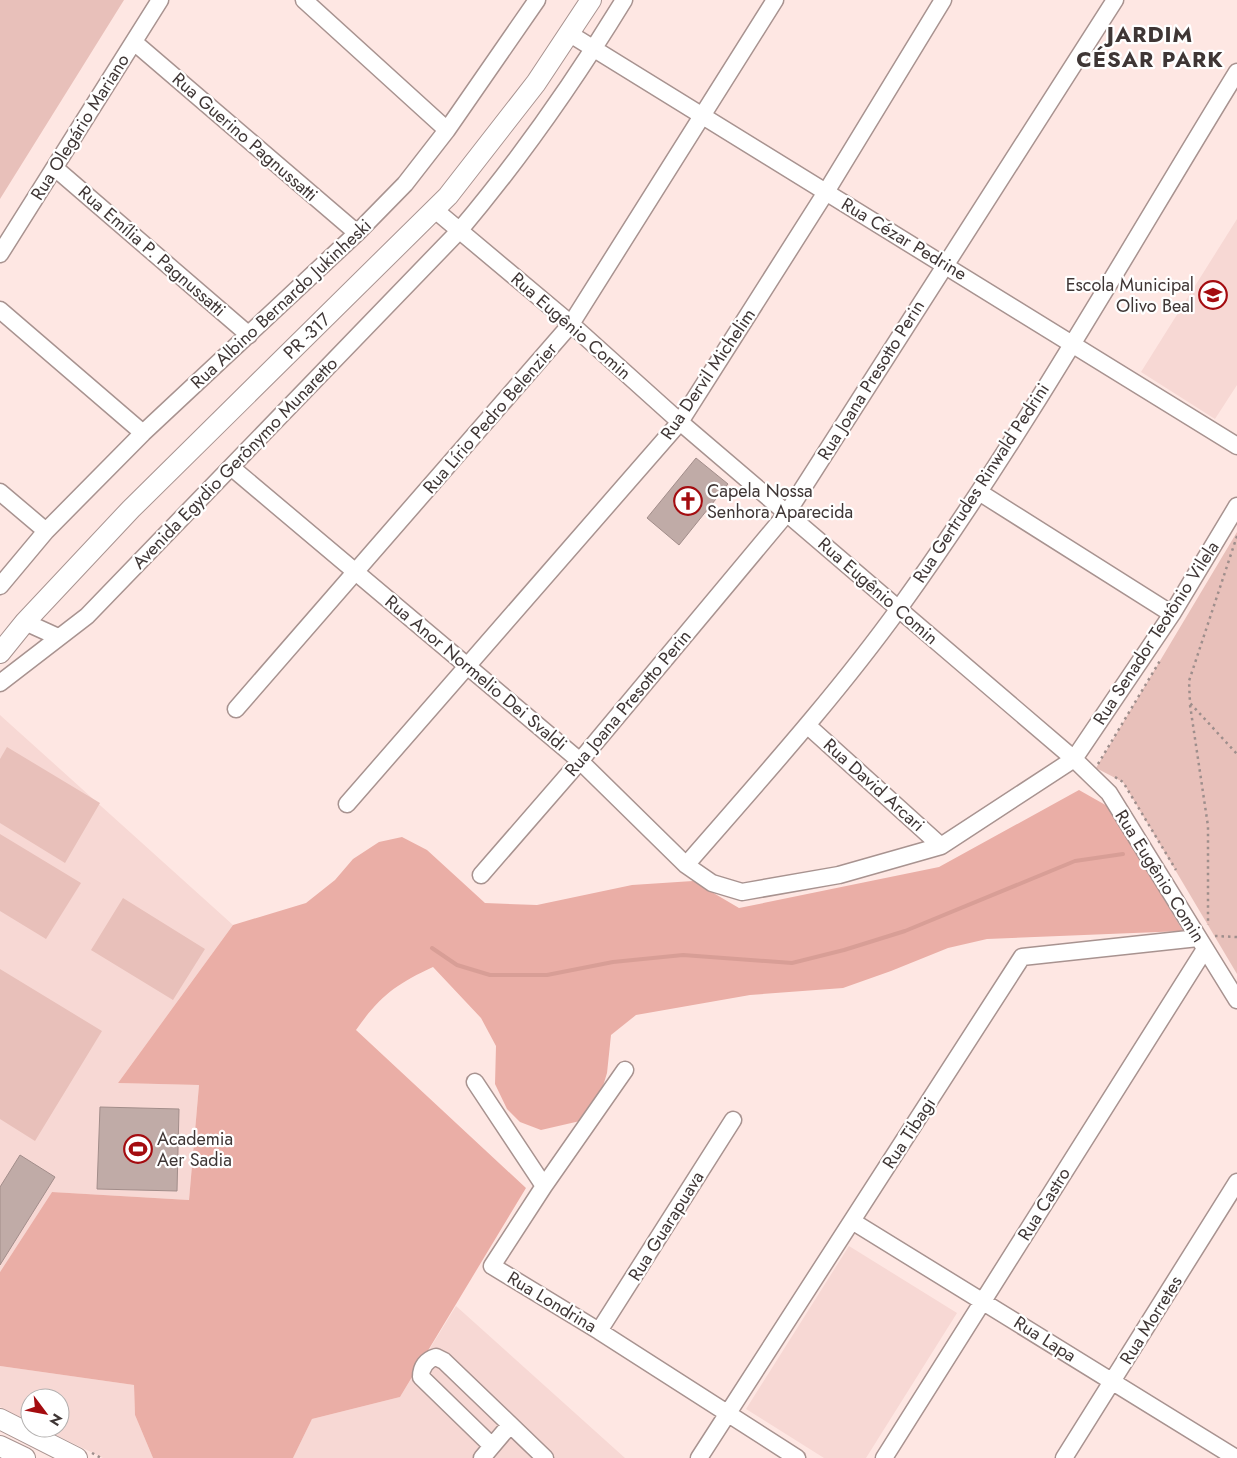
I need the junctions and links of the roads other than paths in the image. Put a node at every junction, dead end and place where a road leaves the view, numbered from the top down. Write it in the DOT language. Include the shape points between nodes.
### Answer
graph roads {
  1 [pos="160,0"];
  2 [pos="304,0"];
  3 [pos="537,0"];
  4 [pos="591,0"];
  5 [pos="624,0"];
  6 [pos="775,0"];
  7 [pos="943,0"];
  8 [pos="1115,0"];
  9 [pos="570,34"];
  10 [pos="134,42"];
  11 [pos="594,49"];
  12 [pos="1237,72"];
  13 [pos="702,115"];
  14 [pos="447,130"];
  15 [pos="55,168"];
  16 [pos="826,192"];
  17 [pos="435,210"];
  18 [pos="459,232"];
  19 [pos="357,233"];
  20 [pos="0,254"];
  21 [pos="945,264"];
  22 [pos="0,310"];
  23 [pos="571,324"];
  24 [pos="249,335"];
  25 [pos="1071,344"];
  26 [pos="680,422"];
  27 [pos="143,433"];
  28 [pos="1237,446"];
  29 [pos="231,467"];
  30 [pos="0,492"];
  31 [pos="979,492"];
  32 [pos="1237,506"];
  33 [pos="787,513"];
  34 [pos="46,531"];
  35 [pos="356,573"];
  36 [pos="0,586"];
  37 [pos="899,608"];
  38 [pos="1172,614"];
  39 [pos="25,622"];
  40 [pos="58,637"];
  41 [pos="0,653"];
  42 [pos="468,667"];
  43 [pos="0,683"];
  44 [pos="236,709"];
  45 [pos="807,725"];
  46 [pos="1074,760"];
  47 [pos="580,761"];
  48 [pos="347,804"];
  49 [pos="942,846"];
  50 [pos="686,865"];
  51 [pos="481,875"];
  52 [pos="1209,939"];
  53 [pos="1237,1000"];
  54 [pos="624,1070"];
  55 [pos="475,1082"];
  56 [pos="733,1120"];
  57 [pos="1237,1182"];
  58 [pos="544,1186"];
  59 [pos="852,1221"];
  60 [pos="983,1300"];
  61 [pos="600,1331"];
  62 [pos="1114,1382"];
  63 [pos="729,1413"];
  64 [pos="0,1419"];
  65 [pos="510,1425"];
  66 [pos="0,1446"];
  67 [pos="487,1452"];
  68 [pos="70,1456"];
  69 [pos="25,1458"];
  70 [pos="545,1458"];
  71 [pos="699,1458"];
  72 [pos="798,1458"];
  73 [pos="884,1458"];
  74 [pos="1064,1458"];
  75 [pos="1237,1458"];
  1 -- 10 [label="street, Rua Olegário Mariano"];
  2 -- 14 [label="street"];
  3 -- 14 [label="street, Rua Albino Bernardo Jukinheski"];
  4 -- 9 [label="main road, PR -317"];
  5 -- 11 [label="street, Avenida Egydio Gerônymo Munaretto"];
  6 -- 13 [label="street, Rua Lírio Pedro Belenzier"];
  7 -- 16 [label="street, Rua Dervil Michelim"];
  8 -- 21 [label="street, Rua Joana Presotto Perin"];
  9 -- 11 [label="street, Rua Cézar Pedrine"];
  9 -- 17 [label="main road, PR -317" via="484,153"];
  10 -- 15 [label="street, Rua Olegário Mariano"];
  10 -- 19 [label="street, Rua Guerino Pagnussatti"];
  11 -- 13 [label="street, Rua Cézar Pedrine"];
  11 -- 18 [label="street, Avenida Egydio Gerônymo Munaretto" via="491,194"];
  12 -- 25 [label="street, Rua Gertrudes Rinwald Pedrini"];
  13 -- 16 [label="street, Rua Cézar Pedrine"];
  13 -- 23 [label="street, Rua Lírio Pedro Belenzier"];
  14 -- 19 [label="street, Rua Albino Bernardo Jukinheski" via="405,184"];
  15 -- 20 [label="street, Rua Olegário Mariano"];
  15 -- 24 [label="street, Rua Emília P. Pagnussatti"];
  16 -- 21 [label="street, Rua Cézar Pedrine"];
  16 -- 26 [label="street, Rua Dervil Michelim"];
  17 -- 18 [label="street, Rua Eugênio Comin"];
  17 -- 39 [label="main road, PR -317" via="176,464"];
  18 -- 23 [label="street, Rua Eugênio Comin"];
  18 -- 29 [label="street, Avenida Egydio Gerônymo Munaretto"];
  19 -- 24 [label="street, Rua Albino Bernardo Jukinheski"];
  21 -- 25 [label="street, Rua Cézar Pedrine"];
  21 -- 33 [label="street, Rua Joana Presotto Perin"];
  22 -- 27 [label="street"];
  23 -- 26 [label="street, Rua Eugênio Comin"];
  23 -- 35 [label="street, Rua Lírio Pedro Belenzier"];
  24 -- 27 [label="street, Rua Albino Bernardo Jukinheski"];
  25 -- 28 [label="street, Rua Cézar Pedrine"];
  25 -- 31 [label="street, Rua Gertrudes Rinwald Pedrini"];
  26 -- 33 [label="street, Rua Eugênio Comin"];
  26 -- 42 [label="street, Rua Dervil Michelim"];
  27 -- 34 [label="street, Rua Albino Bernardo Jukinheski"];
  29 -- 35 [label="street, Rua Anor Normelio Dei Svaldi"];
  29 -- 40 [label="street, Avenida Egydio Gerônymo Munaretto" via="87,616"];
  30 -- 34 [label="street"];
  31 -- 37 [label="street, Rua Gertrudes Rinwald Pedrini"];
  31 -- 38 [label="street"];
  32 -- 38 [label="street, Rua Senador Teotônio Vilela"];
  33 -- 37 [label="street, Rua Eugênio Comin"];
  33 -- 47 [label="street, Rua Joana Presotto Perin"];
  34 -- 36 [label="street, Rua Albino Bernardo Jukinheski"];
  35 -- 42 [label="street, Rua Anor Normelio Dei Svaldi"];
  35 -- 44 [label="street, Rua Lírio Pedro Belenzier"];
  37 -- 45 [label="street, Rua Gertrudes Rinwald Pedrini"];
  37 -- 46 [label="street, Rua Eugênio Comin"];
  38 -- 46 [label="street, Rua Senador Teotônio Vilela"];
  39 -- 40 [label="street"];
  39 -- 41 [label="main road, PR -317"];
  40 -- 43 [label="street, Avenida Egydio Gerônymo Munaretto"];
  42 -- 47 [label="street, Rua Anor Normelio Dei Svaldi"];
  42 -- 48 [label="street, Rua Dervil Michelim"];
  45 -- 49 [label="street, Rua David Arcari"];
  45 -- 50 [label="street, Rua Gertrudes Rinwald Pedrini"];
  46 -- 49 [label="street, Rua Anor Normelio Dei Svaldi"];
  46 -- 52 [label="street, Rua Eugênio Comin" via="1109,793"];
  47 -- 50 [label="street, Rua Anor Normelio Dei Svaldi"];
  47 -- 51 [label="street, Rua Joana Presotto Perin"];
  49 -- 50 [label="street, Rua Anor Normelio Dei Svaldi" via="839,875 742,892 712,883"];
  52 -- 53 [label="street, Rua Eugênio Comin"];
  52 -- 59 [label="street, Rua Tibagi" via="1022,957"];
  52 -- 60 [label="street, Rua Castro"];
  54 -- 58 [label="street"];
  55 -- 58 [label="street"];
  56 -- 61 [label="street, Rua Guarapuava"];
  57 -- 62 [label="street, Rua Morretes"];
  58 -- 61 [label="street, Rua Londrina" via="492,1266"];
  59 -- 60 [label="street, Rua Lapa"];
  59 -- 63 [label="street, Rua Tibagi"];
  60 -- 62 [label="street, Rua Lapa"];
  60 -- 73 [label="street, Rua Castro"];
  61 -- 63 [label="street, Rua Londrina"];
  62 -- 74 [label="street, Rua Morretes"];
  62 -- 75 [label="street, Rua Lapa"];
  63 -- 71 [label="street, Rua Tibagi"];
  63 -- 72 [label="street, Rua Londrina"];
  64 -- 68 [label="main road"];
  65 -- 67 [label="street"];
  65 -- 67 [label="street" via="444,1361 436,1357 429,1359 421,1369 420,1377"];
  65 -- 70 [label="street"];
  66 -- 69 [label="main road"];
}
